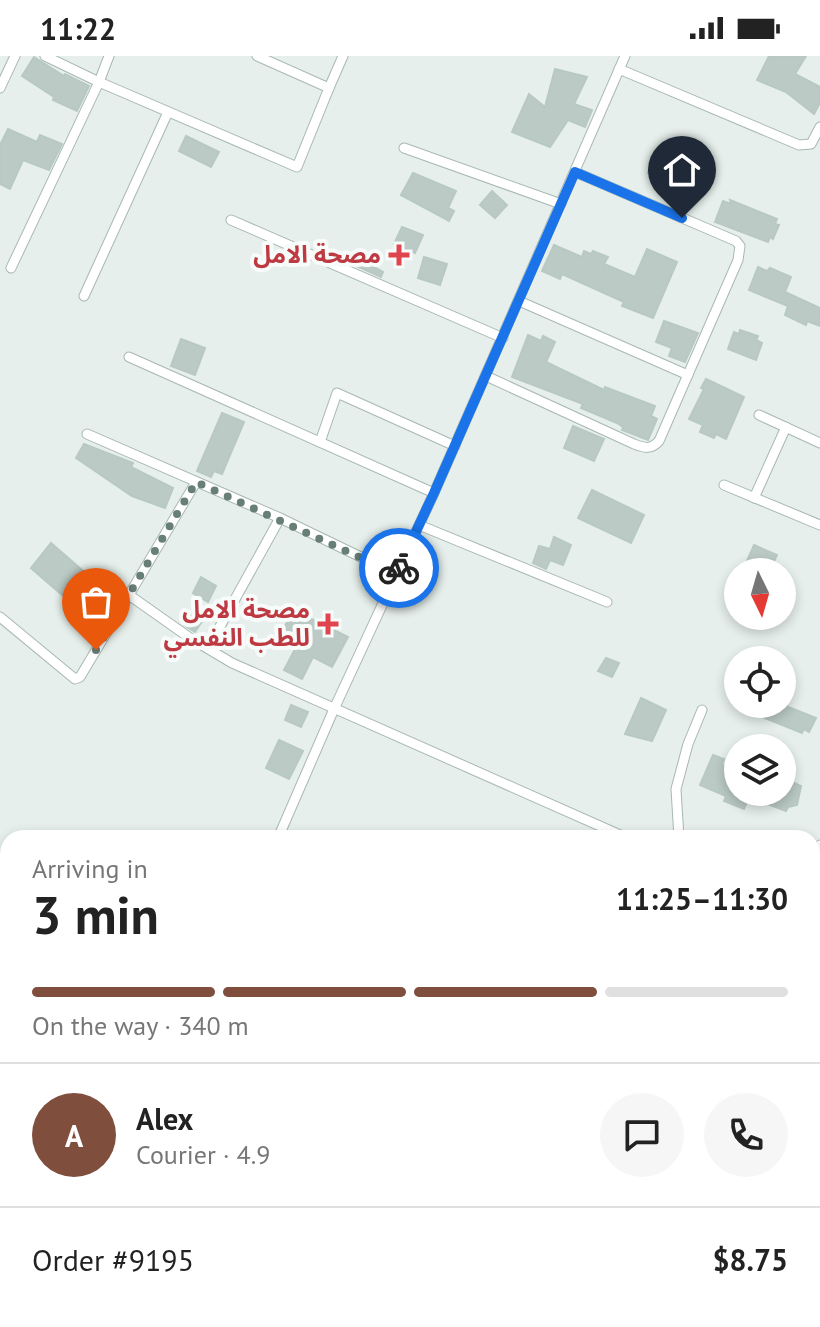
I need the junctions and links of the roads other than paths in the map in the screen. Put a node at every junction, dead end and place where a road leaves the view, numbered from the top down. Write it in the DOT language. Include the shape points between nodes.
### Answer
graph roads {
  1 [pos="15,56"];
  2 [pos="45,56"];
  3 [pos="109,56"];
  4 [pos="257,56"];
  5 [pos="343,56"];
  6 [pos="625,56"];
  7 [pos="619,69"];
  8 [pos="99,82"];
  9 [pos="0,88"];
  10 [pos="329,88"];
  11 [pos="168,112"];
  12 [pos="820,127"];
  13 [pos="404,148"];
  14 [pos="575,172"];
  15 [pos="561,204"];
  16 [pos="231,220"];
  17 [pos="11,268"];
  18 [pos="84,296"];
  19 [pos="519,301"];
  20 [pos="503,338"];
  21 [pos="129,357"];
  22 [pos="688,375"];
  23 [pos="486,376"];
  24 [pos="759,415"];
  25 [pos="786,427"];
  26 [pos="87,434"];
  27 [pos="320,442"];
  28 [pos="820,443"];
  29 [pos="455,446"];
  30 [pos="196,482"];
  31 [pos="724,485"];
  32 [pos="434,493"];
  33 [pos="754,498"];
  34 [pos="280,518"];
  35 [pos="419,525"];
  36 [pos="820,525"];
  37 [pos="396,574"];
  38 [pos="129,595"];
  39 [pos="607,602"];
  40 [pos="0,617"];
  41 [pos="208,648"];
  42 [pos="334,709"];
  43 [pos="702,710"];
  44 [pos="281,830"];
  45 [pos="609,830"];
  46 [pos="679,830"];
  1 -- 9 [label="street"];
  2 -- 8 [label="street"];
  3 -- 8 [label="street"];
  4 -- 10 [label="street"];
  5 -- 10 [label="street"];
  6 -- 7 [label="street"];
  7 -- 12 [label="street" via="799,145 811,144"];
  7 -- 14 [label="street"];
  8 -- 11 [label="street"];
  8 -- 17 [label="street"];
  10 -- 11 [label="street" via="297,167"];
  11 -- 18 [label="street"];
  13 -- 15 [label="street"];
  14 -- 15 [label="street"];
  14 -- 22 [label="street" via="740,246"];
  15 -- 19 [label="street"];
  16 -- 20 [label="street"];
  19 -- 20 [label="street"];
  19 -- 22 [label="street"];
  20 -- 23 [label="street"];
  21 -- 27 [label="street"];
  22 -- 23 [label="street" via="659,441 645,448"];
  23 -- 29 [label="street"];
  24 -- 25 [label="street"];
  25 -- 28 [label="street"];
  25 -- 33 [label="street"];
  26 -- 30 [label="street"];
  27 -- 29 [label="street" via="337,393"];
  27 -- 32 [label="street"];
  29 -- 32 [label="street"];
  30 -- 34 [label="street"];
  30 -- 38 [label="street"];
  31 -- 33 [label="street"];
  32 -- 35 [label="street"];
  33 -- 36 [label="street"];
  34 -- 37 [label="street"];
  34 -- 41 [label="street"];
  35 -- 37 [label="street"];
  35 -- 39 [label="street"];
  37 -- 42 [label="street"];
  38 -- 40 [label="street" via="75,679"];
  38 -- 41 [label="street"];
  41 -- 42 [label="street"];
  42 -- 44 [label="street"];
  42 -- 45 [label="street"];
  43 -- 46 [label="street" via="676,789"];
}
